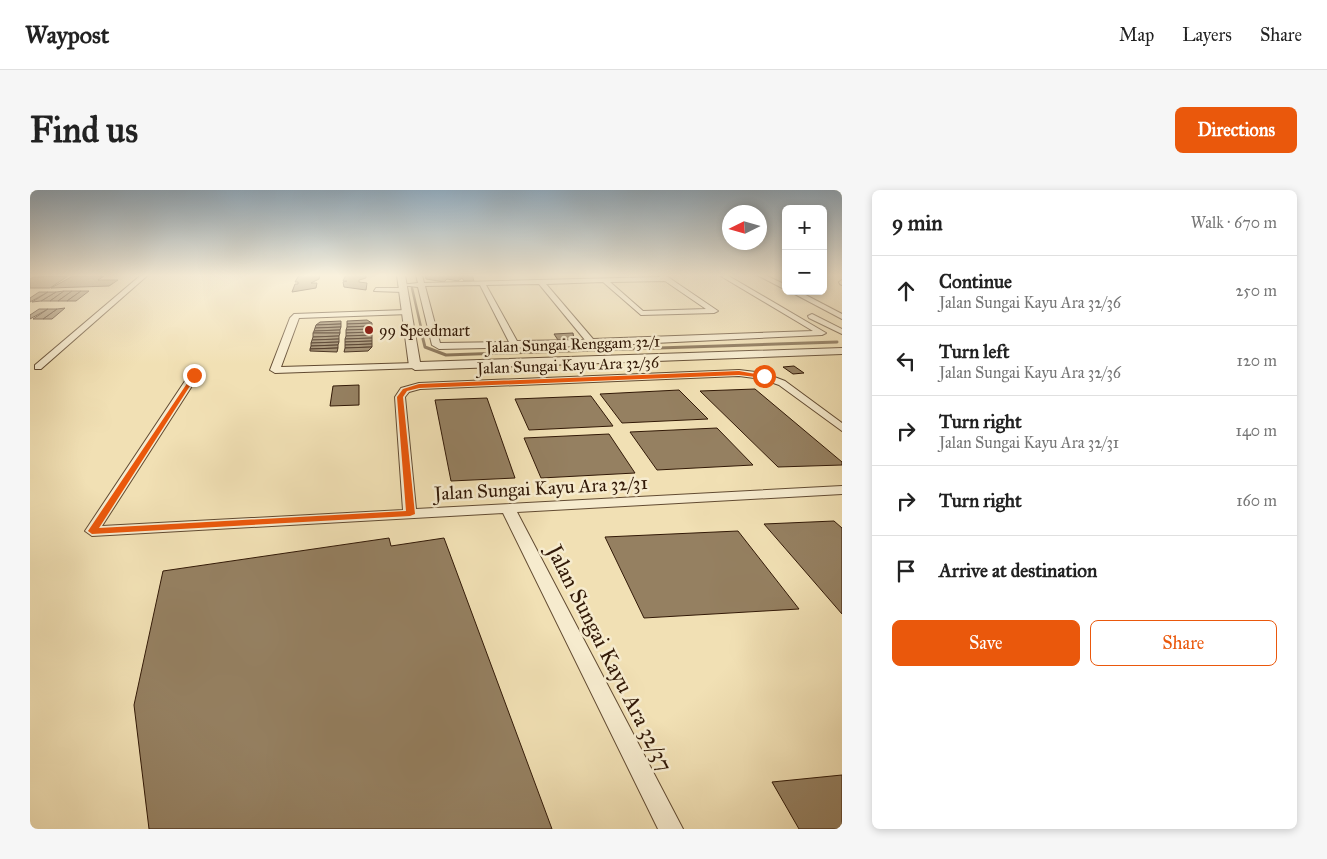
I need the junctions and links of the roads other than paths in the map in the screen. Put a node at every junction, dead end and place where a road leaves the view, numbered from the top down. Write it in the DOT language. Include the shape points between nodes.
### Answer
graph roads {
  1 [pos="110,305"];
  2 [pos="405,305"];
  3 [pos="427,305"];
  4 [pos="494,305"];
  5 [pos="560,305"];
  6 [pos="632,305"];
  7 [pos="705,305"];
  8 [pos="775,305"];
  9 [pos="819,305"];
  10 [pos="406,312"];
  11 [pos="807,313"];
  12 [pos="842,317"];
  13 [pos="842,332"];
  14 [pos="592,343"];
  15 [pos="515,345"];
  16 [pos="842,351"];
  17 [pos="415,366"];
  18 [pos="38,367"];
  19 [pos="194,375"];
  20 [pos="842,428"];
  21 [pos="842,490"];
  22 [pos="508,508"];
  23 [pos="410,514"];
  24 [pos="671,829"];
  1 -- 18 [label="street"];
  2 -- 10 [label="street"];
  3 -- 15 [label="street" via="436,345"];
  4 -- 15 [label="street"];
  5 -- 14 [label="street"];
  6 -- 7 [label="street" via="641,313 714,311"];
  8 -- 14 [label="street" via="822,333"];
  9 -- 12 [label="street"];
  10 -- 17 [label="street"];
  10 -- 17 [label="street, Jalan Sungai Renggam 32/1" via="297,316 275,370"];
  11 -- 13 [label="street"];
  14 -- 15 [label="street"];
  16 -- 17 [label="street, Jalan Sungai Renggam 32/1"];
  19 -- 23 [label="street, Jalan Sungai Kayu Ara 32/31" via="92,531"];
  20 -- 23 [label="street, Jalan Sungai Kayu Ara 32/36" via="782,383 764,376 739,373 419,386 405,390 400,397"];
  21 -- 22 [label="street, Jalan Sungai Kayu Ara 32/31"];
  22 -- 23 [label="street, Jalan Sungai Kayu Ara 32/31"];
  22 -- 24 [label="street, Jalan Sungai Kayu Ara 32/37"];
}
